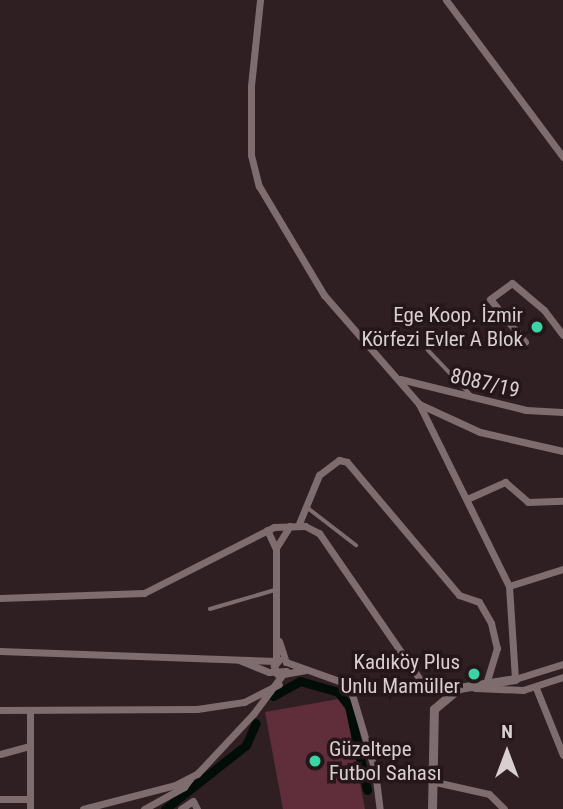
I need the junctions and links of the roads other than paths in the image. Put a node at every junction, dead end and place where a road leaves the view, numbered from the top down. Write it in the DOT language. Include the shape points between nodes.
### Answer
graph roads {
  1 [pos="260,0"];
  2 [pos="446,0"];
  3 [pos="563,158"];
  4 [pos="563,335"];
  5 [pos="525,342"];
  6 [pos="428,351"];
  7 [pos="400,379"];
  8 [pos="476,400"];
  9 [pos="419,404"];
  10 [pos="563,412"];
  11 [pos="563,451"];
  12 [pos="467,499"];
  13 [pos="563,501"];
  14 [pos="306,507"];
  15 [pos="294,526"];
  16 [pos="267,530"];
  17 [pos="356,545"];
  18 [pos="276,549"];
  19 [pos="563,569"];
  20 [pos="509,586"];
  21 [pos="276,590"];
  22 [pos="0,598"];
  23 [pos="210,610"];
  24 [pos="278,637"];
  25 [pos="0,651"];
  26 [pos="239,660"];
  27 [pos="276,661"];
  28 [pos="286,662"];
  29 [pos="563,664"];
  30 [pos="305,670"];
  31 [pos="280,674"];
  32 [pos="563,677"];
  33 [pos="515,680"];
  34 [pos="279,684"];
  35 [pos="486,684"];
  36 [pos="459,688"];
  37 [pos="536,688"];
  38 [pos="0,710"];
  39 [pos="30,710"];
  40 [pos="31,734"];
  41 [pos="0,754"];
  42 [pos="563,755"];
  43 [pos="191,777"];
  44 [pos="431,781"];
  45 [pos="0,799"];
  46 [pos="29,799"];
  47 [pos="30,809"];
  48 [pos="83,809"];
  49 [pos="144,809"];
  50 [pos="181,809"];
  51 [pos="197,809"];
  52 [pos="380,809"];
  53 [pos="432,809"];
  54 [pos="504,809"];
  1 -- 7 [label="street" via="251,86 251,155 259,187 324,295"];
  2 -- 3 [label="street"];
  4 -- 5 [label="street" via="544,310 512,284 490,299"];
  6 -- 8 [label="lane"];
  7 -- 8 [label="street, 8087/19"];
  7 -- 9 [label="street"];
  8 -- 10 [label="street, 8087/19"];
  9 -- 11 [label="street" via="480,432"];
  9 -- 12 [label="street"];
  12 -- 13 [label="street" via="505,482 528,502"];
  12 -- 20 [label="street"];
  14 -- 15 [label="street"];
  14 -- 17 [label="lane"];
  14 -- 35 [label="street" via="319,475 332,463 347,462 362,475 459,596 479,601 497,648"];
  15 -- 16 [label="street"];
  15 -- 18 [label="street"];
  15 -- 36 [label="street" via="319,533 421,681"];
  16 -- 18 [label="street"];
  16 -- 22 [label="street" via="144,593"];
  18 -- 21 [label="street"];
  19 -- 20 [label="street"];
  20 -- 33 [label="street"];
  21 -- 23 [label="lane"];
  21 -- 24 [label="street"];
  24 -- 27 [label="street"];
  24 -- 28 [label="street"];
  25 -- 26 [label="street"];
  26 -- 27 [label="street"];
  26 -- 31 [label="street"];
  27 -- 28 [label="street"];
  27 -- 31 [label="street"];
  28 -- 30 [label="street"];
  28 -- 31 [label="street" via="289,668"];
  29 -- 33 [label="street"];
  30 -- 31 [label="street"];
  30 -- 52 [label="street" via="342,682 352,694 375,771"];
  31 -- 34 [label="street"];
  32 -- 37 [label="street"];
  33 -- 35 [label="street"];
  34 -- 39 [label="street" via="223,707"];
  34 -- 43 [label="street"];
  35 -- 36 [label="street"];
  36 -- 37 [label="street"];
  36 -- 44 [label="street" via="434,709"];
  37 -- 42 [label="street"];
  38 -- 39 [label="street"];
  39 -- 40 [label="street"];
  40 -- 41 [label="street" via="28,748"];
  40 -- 46 [label="street"];
  43 -- 48 [label="street"];
  43 -- 49 [label="street" via="184,787"];
  44 -- 53 [label="street"];
  44 -- 54 [label="street" via="489,794"];
  45 -- 46 [label="street"];
  46 -- 47 [label="street"];
  50 -- 51 [label="street" via="193,801"];
}
